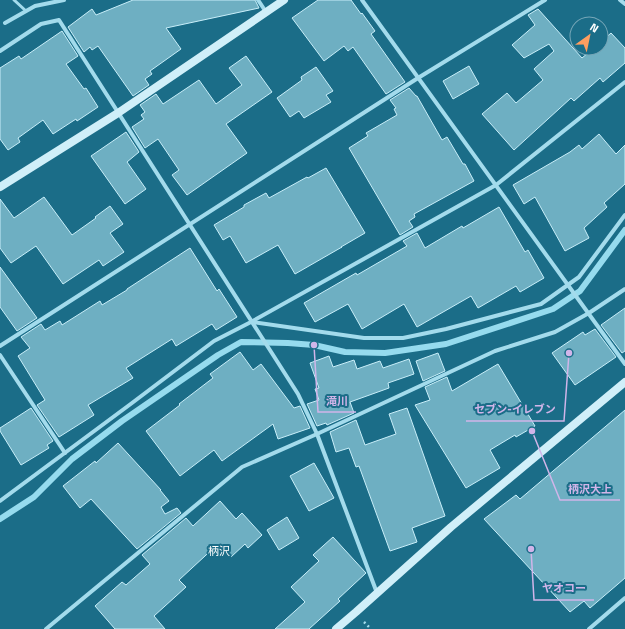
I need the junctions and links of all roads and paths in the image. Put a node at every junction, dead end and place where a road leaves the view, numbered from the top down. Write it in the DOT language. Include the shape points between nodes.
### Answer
graph roads {
  1 [pos="14,0"];
  2 [pos="64,0"];
  3 [pos="258,0"];
  4 [pos="284,0"];
  5 [pos="362,0"];
  6 [pos="545,0"];
  7 [pos="620,0"];
  8 [pos="625,4"];
  9 [pos="26,11"];
  10 [pos="266,12"];
  11 [pos="5,23"];
  12 [pos="0,26"];
  13 [pos="0,51"];
  14 [pos="418,78"];
  15 [pos="625,82"];
  16 [pos="118,113"];
  17 [pos="496,185"];
  18 [pos="0,187"];
  19 [pos="625,215"];
  20 [pos="190,224"];
  21 [pos="568,285"];
  22 [pos="625,289"];
  23 [pos="589,314"];
  24 [pos="251,322"];
  25 [pos="0,346"];
  26 [pos="0,355"];
  27 [pos="625,364"];
  28 [pos="625,382"];
  29 [pos="317,434"];
  30 [pos="65,453"];
  31 [pos="0,500"];
  32 [pos="377,593"];
  33 [pos="625,598"];
  34 [pos="46,629"];
  35 [pos="336,629"];
  36 [pos="589,629"];
  1 -- 9 [label="lane"];
  2 -- 9 [label="street" via="35,6"];
  3 -- 10 [label="street"];
  4 -- 10 [label="street"];
  5 -- 14 [label="street"];
  6 -- 14 [label="street"];
  7 -- 8 [label="street"];
  9 -- 11 [label="street"];
  10 -- 16 [label="street"];
  11 -- 12 [label="lane"];
  13 -- 16 [label="street" via="41,24 59,20"];
  14 -- 17 [label="street"];
  14 -- 20 [label="street"];
  15 -- 17 [label="street"];
  16 -- 18 [label="street"];
  16 -- 20 [label="street"];
  17 -- 21 [label="street"];
  17 -- 24 [label="street"];
  19 -- 21 [label="street" via="579,277"];
  20 -- 24 [label="street"];
  20 -- 25 [label="street"];
  21 -- 23 [label="street"];
  21 -- 24 [label="street" via="540,304 403,338 364,338"];
  22 -- 23 [label="street"];
  23 -- 27 [label="street"];
  23 -- 29 [label="street" via="555,332 495,351"];
  24 -- 29 [label="street" via="298,394"];
  24 -- 30 [label="street" via="214,341"];
  26 -- 30 [label="street"];
  28 -- 32 [label="street" via="451,527"];
  29 -- 32 [label="street"];
  29 -- 34 [label="street" via="242,467"];
  30 -- 31 [label="street"];
  32 -- 35 [label="street"];
  33 -- 36 [label="street"];
}
